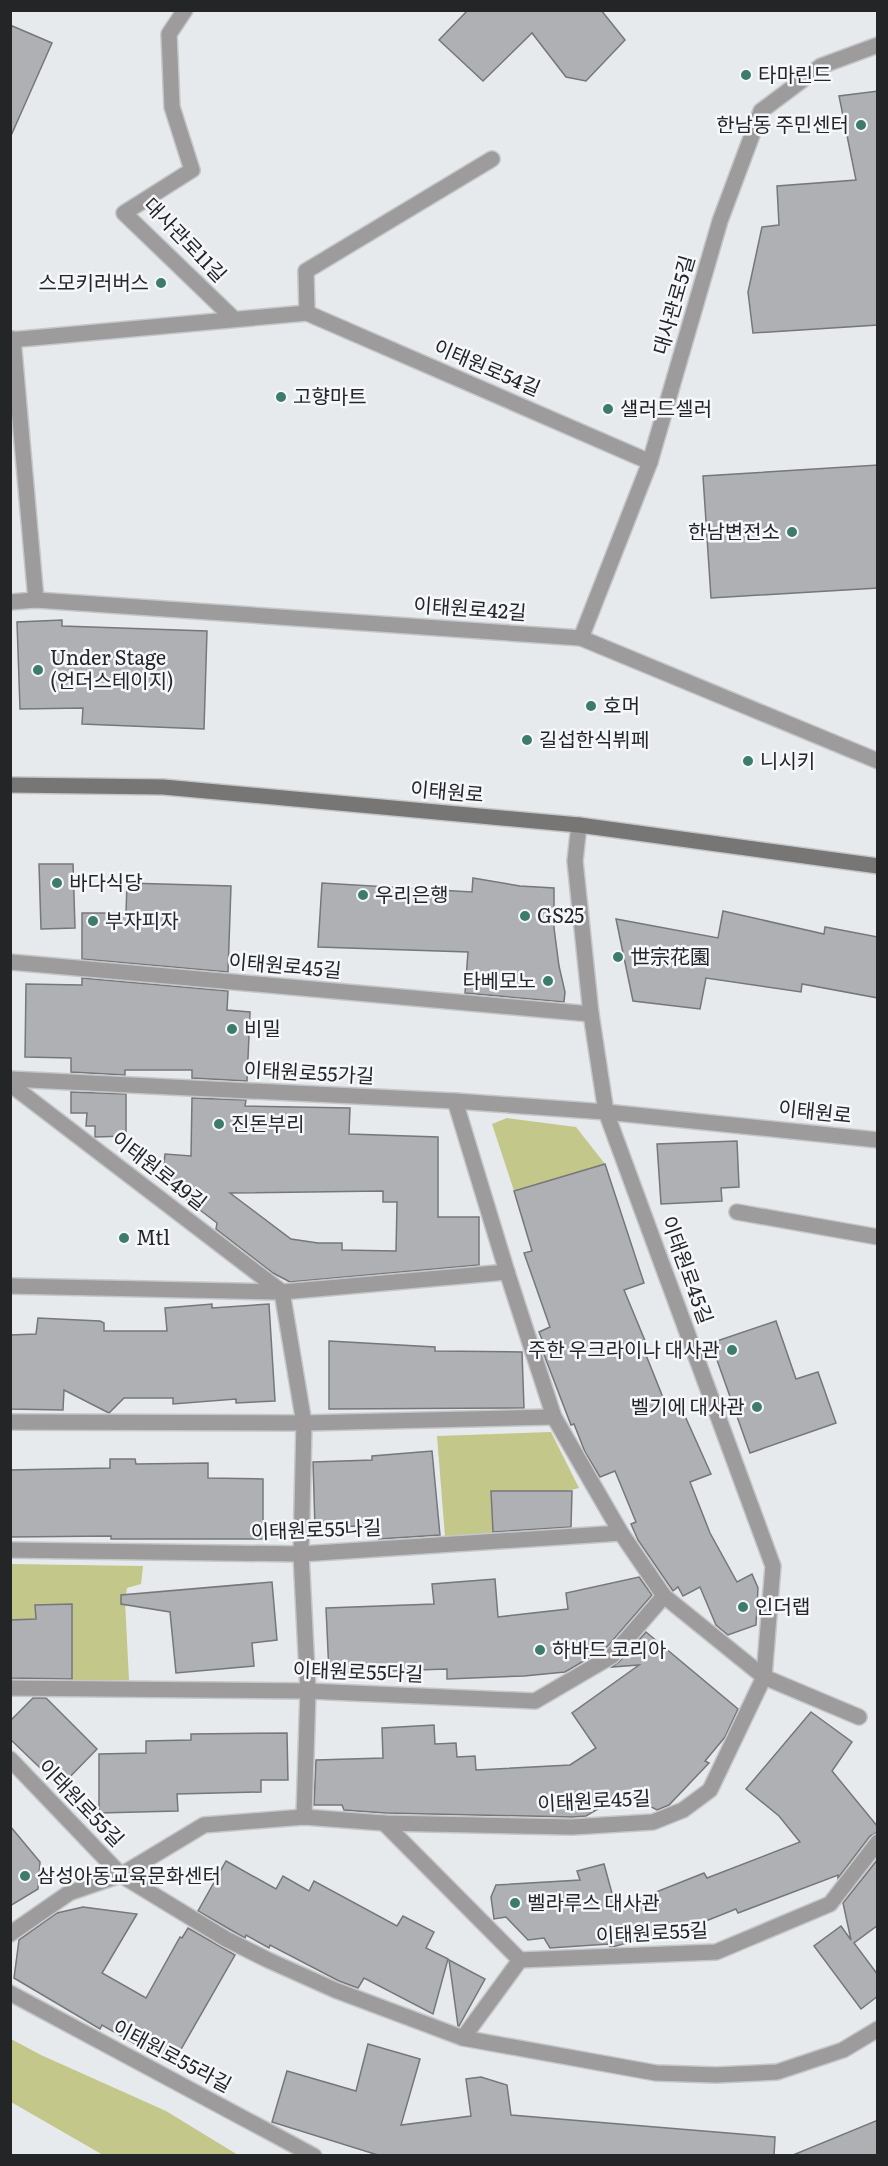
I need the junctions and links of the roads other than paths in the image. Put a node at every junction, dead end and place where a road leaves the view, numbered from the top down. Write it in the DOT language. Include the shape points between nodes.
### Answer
graph roads {
  1 [pos="185,10"];
  2 [pos="878,45"];
  3 [pos="492,159"];
  4 [pos="307,313"];
  5 [pos="234,319"];
  6 [pos="12,340"];
  7 [pos="16,432"];
  8 [pos="650,462"];
  9 [pos="36,600"];
  10 [pos="10,602"];
  11 [pos="580,638"];
  12 [pos="878,761"];
  13 [pos="10,785"];
  14 [pos="579,825"];
  15 [pos="878,866"];
  16 [pos="10,962"];
  17 [pos="591,1014"];
  18 [pos="10,1079"];
  19 [pos="10,1084"];
  20 [pos="455,1101"];
  21 [pos="606,1112"];
  22 [pos="878,1140"];
  23 [pos="737,1212"];
  24 [pos="878,1237"];
  25 [pos="507,1272"];
  26 [pos="10,1286"];
  27 [pos="282,1292"];
  28 [pos="554,1417"];
  29 [pos="10,1422"];
  30 [pos="304,1423"];
  31 [pos="621,1533"];
  32 [pos="10,1550"];
  33 [pos="301,1554"];
  34 [pos="664,1596"];
  35 [pos="764,1677"];
  36 [pos="10,1688"];
  37 [pos="308,1691"];
  38 [pos="859,1718"];
  39 [pos="10,1759"];
  40 [pos="304,1817"];
  41 [pos="384,1823"];
  42 [pos="878,1842"];
  43 [pos="122,1875"];
  44 [pos="10,1934"];
  45 [pos="520,1960"];
  46 [pos="10,1993"];
  47 [pos="878,2029"];
  48 [pos="463,2038"];
  49 [pos="314,2156"];
  1 -- 5 [label="street, 대사관로11길" via="168,34 172,107 192,170 124,213"];
  2 -- 8 [label="street, 대사관로5길" via="821,66 761,111 720,221"];
  3 -- 4 [label="street" via="306,271"];
  4 -- 5 [label="street, 이태원로54길"];
  4 -- 8 [label="street, 이태원로54길"];
  5 -- 6 [label="street, 이태원로54길"];
  6 -- 7 [label="street"];
  7 -- 9 [label="street"];
  8 -- 11 [label="street, 대사관로5길"];
  9 -- 10 [label="street, 이태원로42길"];
  9 -- 11 [label="street, 이태원로42길"];
  11 -- 12 [label="street, 이태원로42길"];
  13 -- 14 [label="main road, 이태원로" via="163,787"];
  14 -- 15 [label="main road, 이태원로"];
  14 -- 17 [label="street, 이태원로45길" via="575,861"];
  16 -- 17 [label="street, 이태원로45길"];
  17 -- 21 [label="street, 이태원로45길"];
  18 -- 20 [label="street, 이태원로55가길"];
  19 -- 27 [label="street, 이태원로49길"];
  20 -- 21 [label="street, 이태원로55가길"];
  20 -- 25 [label="street"];
  21 -- 22 [label="street, 이태원로"];
  21 -- 35 [label="street, 이태원로45길" via="773,1566"];
  23 -- 24 [label="street"];
  25 -- 27 [label="street"];
  25 -- 28 [label="street"];
  26 -- 27 [label="street"];
  27 -- 30 [label="street"];
  28 -- 30 [label="street"];
  28 -- 31 [label="street"];
  29 -- 30 [label="street"];
  30 -- 33 [label="street"];
  31 -- 33 [label="street, 이태원로55나길"];
  31 -- 34 [label="street"];
  32 -- 33 [label="street, 이태원로55나길"];
  33 -- 37 [label="street"];
  34 -- 35 [label="street"];
  34 -- 37 [label="street, 이태원로55다길" via="612,1656 535,1701"];
  35 -- 38 [label="street"];
  35 -- 41 [label="street, 이태원로45길" via="710,1790 683,1810 652,1822 572,1827"];
  36 -- 37 [label="street, 이태원로55다길"];
  37 -- 40 [label="street"];
  39 -- 43 [label="street, 이태원로55길"];
  40 -- 41 [label="street, 이태원로45길"];
  40 -- 43 [label="street, 이태원로45길" via="204,1825"];
  41 -- 45 [label="street"];
  42 -- 45 [label="street, 이태원로55길" via="830,1904 716,1952"];
  43 -- 44 [label="street, 이태원로55길" via="69,1893"];
  43 -- 48 [label="street, 이태원로55길" via="268,1960"];
  45 -- 48 [label="street"];
  46 -- 49 [label="street, 이태원로55라길"];
  47 -- 48 [label="street, 이태원로55길" via="843,2050 777,2072 716,2075 656,2073"];
}
